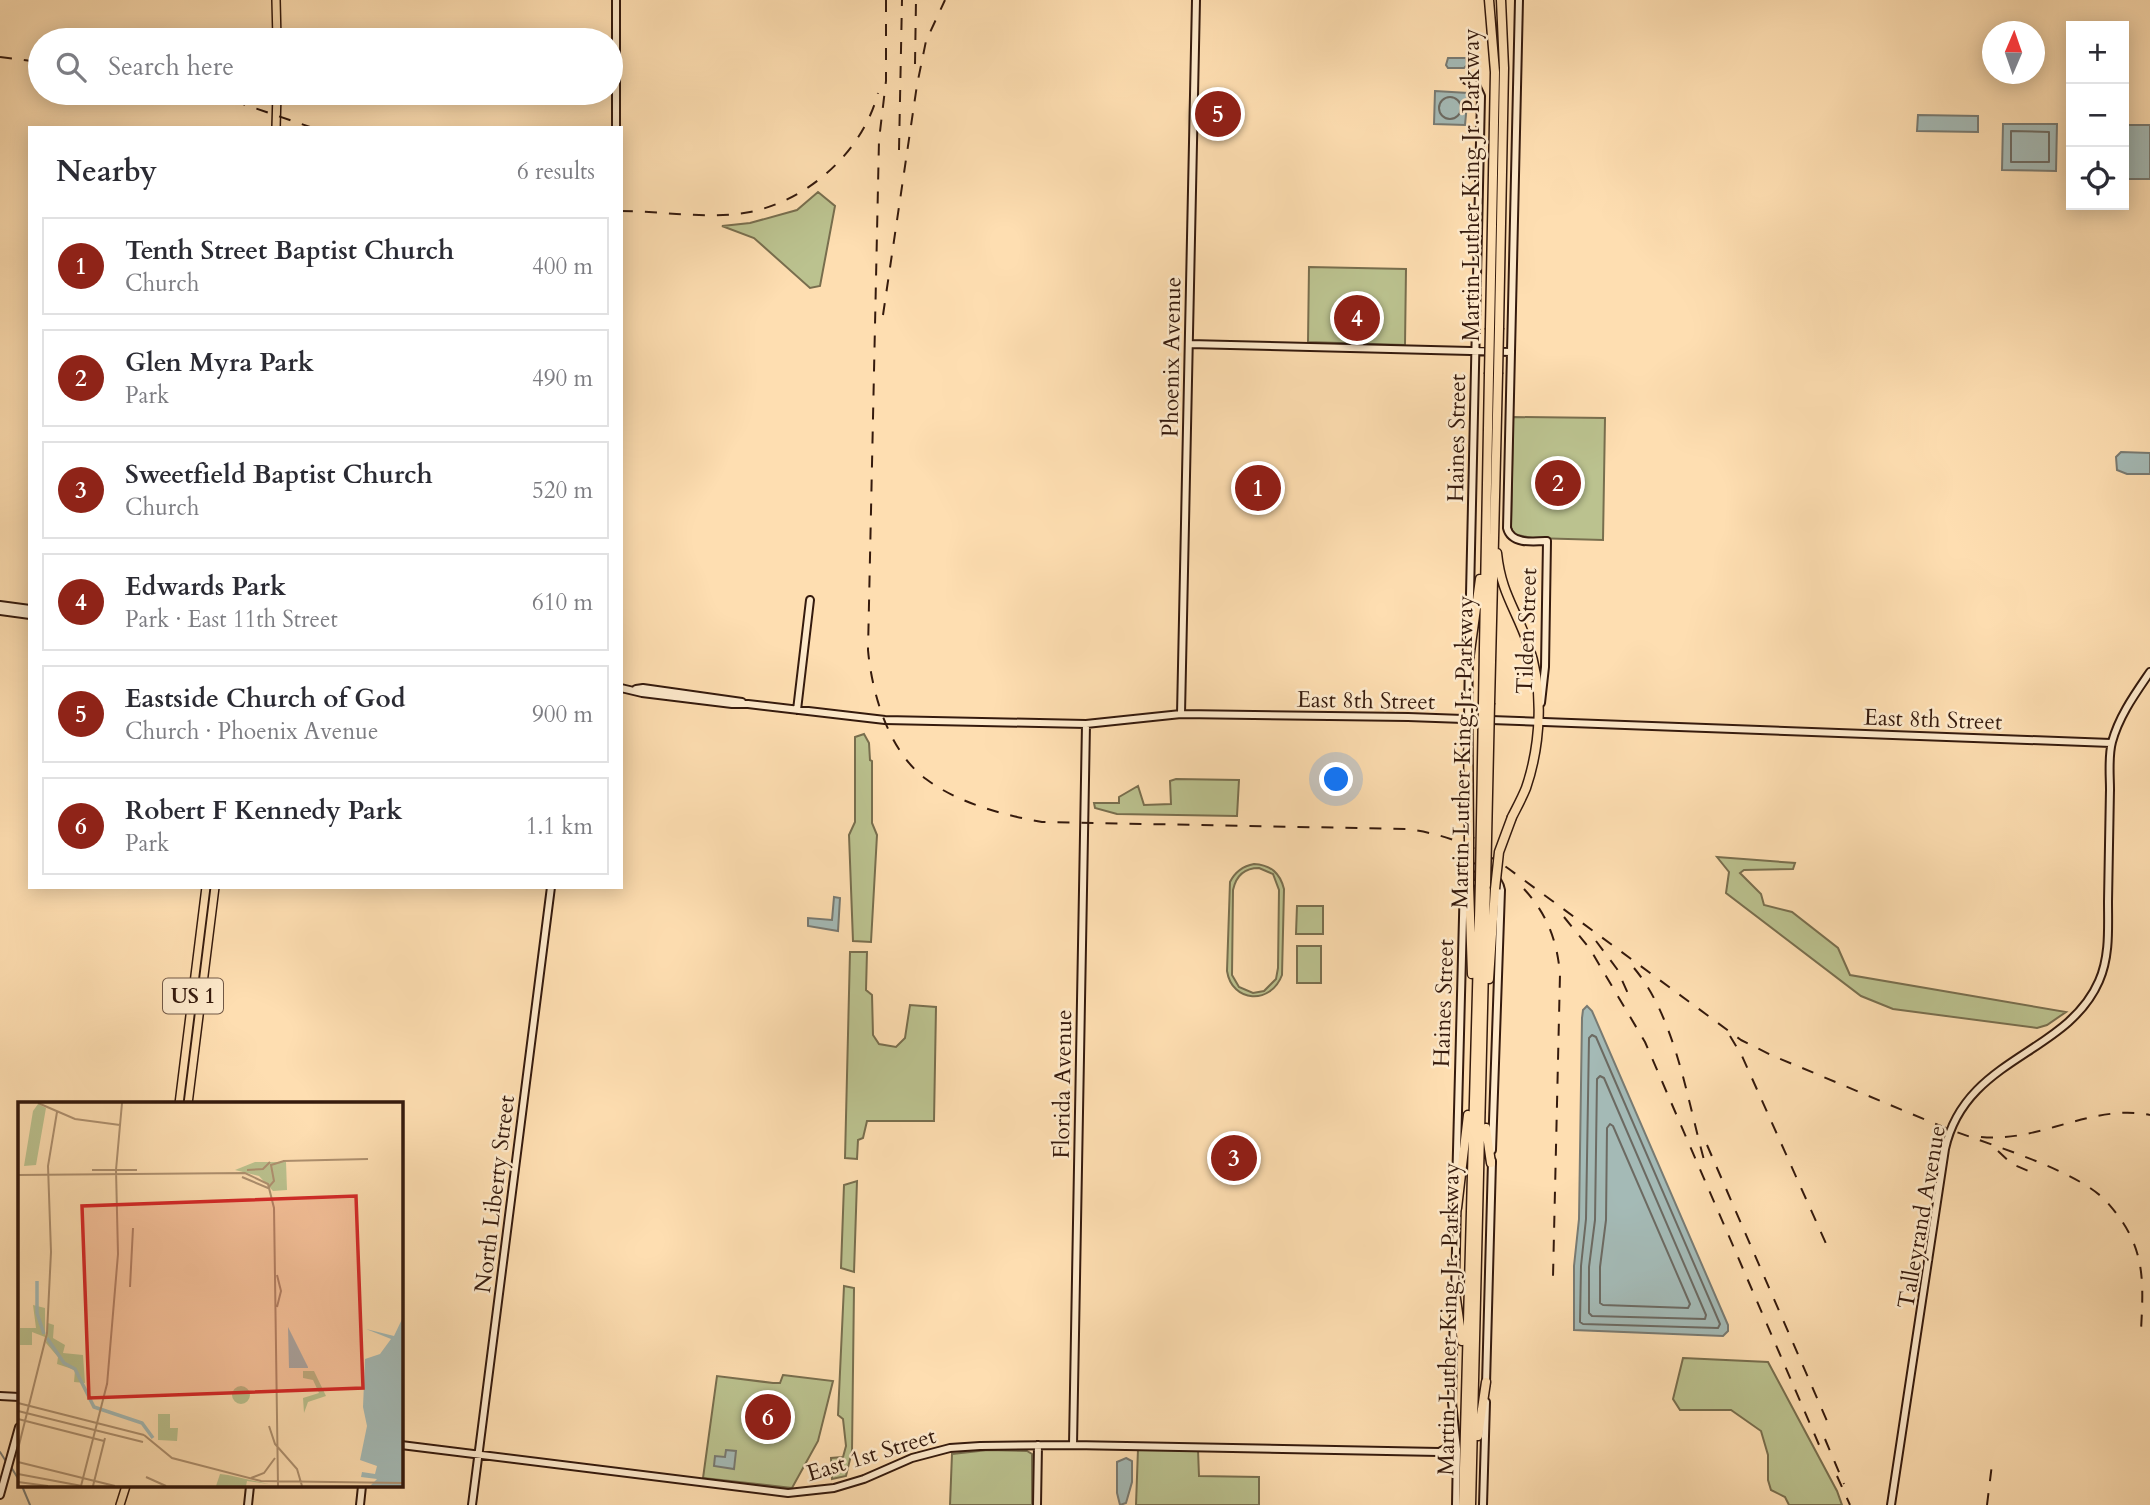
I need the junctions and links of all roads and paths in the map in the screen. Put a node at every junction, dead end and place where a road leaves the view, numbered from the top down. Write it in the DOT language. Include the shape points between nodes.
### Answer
graph roads {
  1 [pos="276,0"];
  2 [pos="616,0"];
  3 [pos="1196,0"];
  4 [pos="1489,0"];
  5 [pos="1501,0"];
  6 [pos="1519,0"];
  7 [pos="276,28"];
  8 [pos="616,28"];
  9 [pos="1466,80"];
  10 [pos="276,105"];
  11 [pos="616,105"];
  12 [pos="276,126"];
  13 [pos="616,126"];
  14 [pos="1494,328"];
  15 [pos="1189,344"];
  16 [pos="1476,352"];
  17 [pos="1511,352"];
  18 [pos="1493,374"];
  19 [pos="1494,512"];
  20 [pos="1485,548"];
  21 [pos="810,600"];
  22 [pos="0,606"];
  23 [pos="28,609"];
  24 [pos="0,611"];
  25 [pos="28,615"];
  26 [pos="1469,659"];
  27 [pos="2150,672"];
  28 [pos="623,688"];
  29 [pos="1486,703"];
  30 [pos="797,710"];
  31 [pos="1181,714"];
  32 [pos="1468,719"];
  33 [pos="1538,721"];
  34 [pos="1086,724"];
  35 [pos="2112,743"];
  36 [pos="1483,882"];
  37 [pos="206,889"];
  38 [pos="215,889"];
  39 [pos="551,889"];
  40 [pos="1484,999"];
  41 [pos="1474,1044"];
  42 [pos="1473,1071"];
  43 [pos="1483,1087"];
  44 [pos="179,1102"];
  45 [pos="188,1102"];
  46 [pos="1492,1163"];
  47 [pos="1457,1208"];
  48 [pos="1455,1292"];
  49 [pos="1466,1379"];
  50 [pos="1486,1382"];
  51 [pos="0,1396"];
  52 [pos="18,1397"];
  53 [pos="1452,1402"];
  54 [pos="18,1431"];
  55 [pos="402,1445"];
  56 [pos="1038,1445"];
  57 [pos="1073,1445"];
  58 [pos="1439,1452"];
  59 [pos="479,1454"];
  60 [pos="1457,1465"];
  61 [pos="1472,1470"];
  62 [pos="124,1488"];
  63 [pos="0,1495"];
  64 [pos="120,1505"];
  65 [pos="472,1505"];
  66 [pos="1037,1505"];
  67 [pos="1456,1505"];
  68 [pos="1463,1505"];
  69 [pos="1471,1505"];
  70 [pos="1483,1505"];
  71 [pos="1891,1505"];
  1 -- 7 [label="main road"];
  2 -- 8 [label="street"];
  3 -- 15 [label="street, Phoenix Avenue"];
  4 -- 14 [label="highway, Martin Luther King Jr. Parkway" via="1495,72"];
  5 -- 14 [label="highway, Martin Luther King Jr. Parkway" via="1504,68"];
  6 -- 17 [label="street"];
  9 -- 16 [label="street, Haines Street" via="1476,85 1481,96"];
  10 -- 12 [label="main road"];
  11 -- 13 [label="street"];
  14 -- 18 [label="highway, Martin Luther King Jr. Parkway, bridge"];
  15 -- 16 [label="street"];
  15 -- 31 [label="street, Phoenix Avenue"];
  16 -- 17 [label="street"];
  16 -- 26 [label="street, Haines Street"];
  17 -- 33 [label="street, Tilden Street" via="1508,532 1515,539 1546,541 1546,639"];
  18 -- 19 [label="highway, Martin Luther King Jr. Parkway"];
  18 -- 20 [label="highway, Martin Luther King Jr. Parkway"];
  19 -- 29 [label="highway, Martin Luther King Jr. Parkway"];
  19 -- 33 [label="highway" via="1503,585 1535,666"];
  20 -- 26 [label="highway"];
  20 -- 29 [label="highway, Martin Luther King Jr. Parkway"];
  21 -- 30 [label="street"];
  22 -- 23 [label="street"];
  24 -- 25 [label="street"];
  26 -- 32 [label="street, Haines Street"];
  27 -- 35 [label="street, Talleyrand Avenue" via="2125,710"];
  28 -- 30 [label="street, East 8th Street"];
  29 -- 36 [label="highway, Martin Luther King Jr. Parkway, bridge"];
  30 -- 34 [label="street, East 8th Street" via="885,720"];
  31 -- 32 [label="street, East 8th Street"];
  31 -- 34 [label="street, East 8th Street"];
  32 -- 33 [label="street, East 8th Street"];
  32 -- 41 [label="highway, bridge"];
  33 -- 35 [label="street, East 8th Street"];
  33 -- 40 [label="highway, bridge" via="1531,773 1499,852"];
  34 -- 57 [label="street, Florida Avenue"];
  35 -- 71 [label="street, Talleyrand Avenue" via="2105,963 2095,989 2078,1013 1981,1085 1951,1129"];
  36 -- 40 [label="highway, Martin Luther King Jr. Parkway"];
  36 -- 41 [label="highway, Martin Luther King Jr. Parkway"];
  37 -- 44 [label="main road, US 1"];
  38 -- 45 [label="main road, US 1"];
  39 -- 59 [label="street, North Liberty Street"];
  40 -- 43 [label="highway, Martin Luther King Jr. Parkway"];
  41 -- 42 [label="highway, Martin Luther King Jr. Parkway"];
  42 -- 47 [label="highway"];
  42 -- 49 [label="highway, Martin Luther King Jr. Parkway"];
  43 -- 46 [label="highway"];
  43 -- 61 [label="highway, Martin Luther King Jr. Parkway"];
  46 -- 47 [label="street, Haines Street" via="1501,890 1497,879 1471,867 1464,879"];
  46 -- 50 [label="street, Haines Street"];
  47 -- 48 [label="street, Haines Street"];
  48 -- 49 [label="highway"];
  48 -- 53 [label="street, Haines Street"];
  49 -- 68 [label="highway, Martin Luther King Jr. Parkway"];
  50 -- 61 [label="highway"];
  50 -- 70 [label="street, Haines Street"];
  51 -- 52 [label="street"];
  53 -- 58 [label="street" via="1450,1443"];
  53 -- 60 [label="street, Haines Street"];
  54 -- 63 [label="street"];
  55 -- 59 [label="street, East 1st Street"];
  56 -- 57 [label="street, East 1st Street"];
  56 -- 59 [label="street, East 1st Street" via="950,1448 844,1485 788,1493"];
  56 -- 66 [label="street"];
  57 -- 58 [label="street, East 1st Street"];
  58 -- 60 [label="street" via="1450,1455"];
  59 -- 65 [label="street, North Liberty Street"];
  60 -- 67 [label="street, Haines Street"];
  61 -- 69 [label="highway, Martin Luther King Jr. Parkway"];
  62 -- 64 [label="main road"];
}
